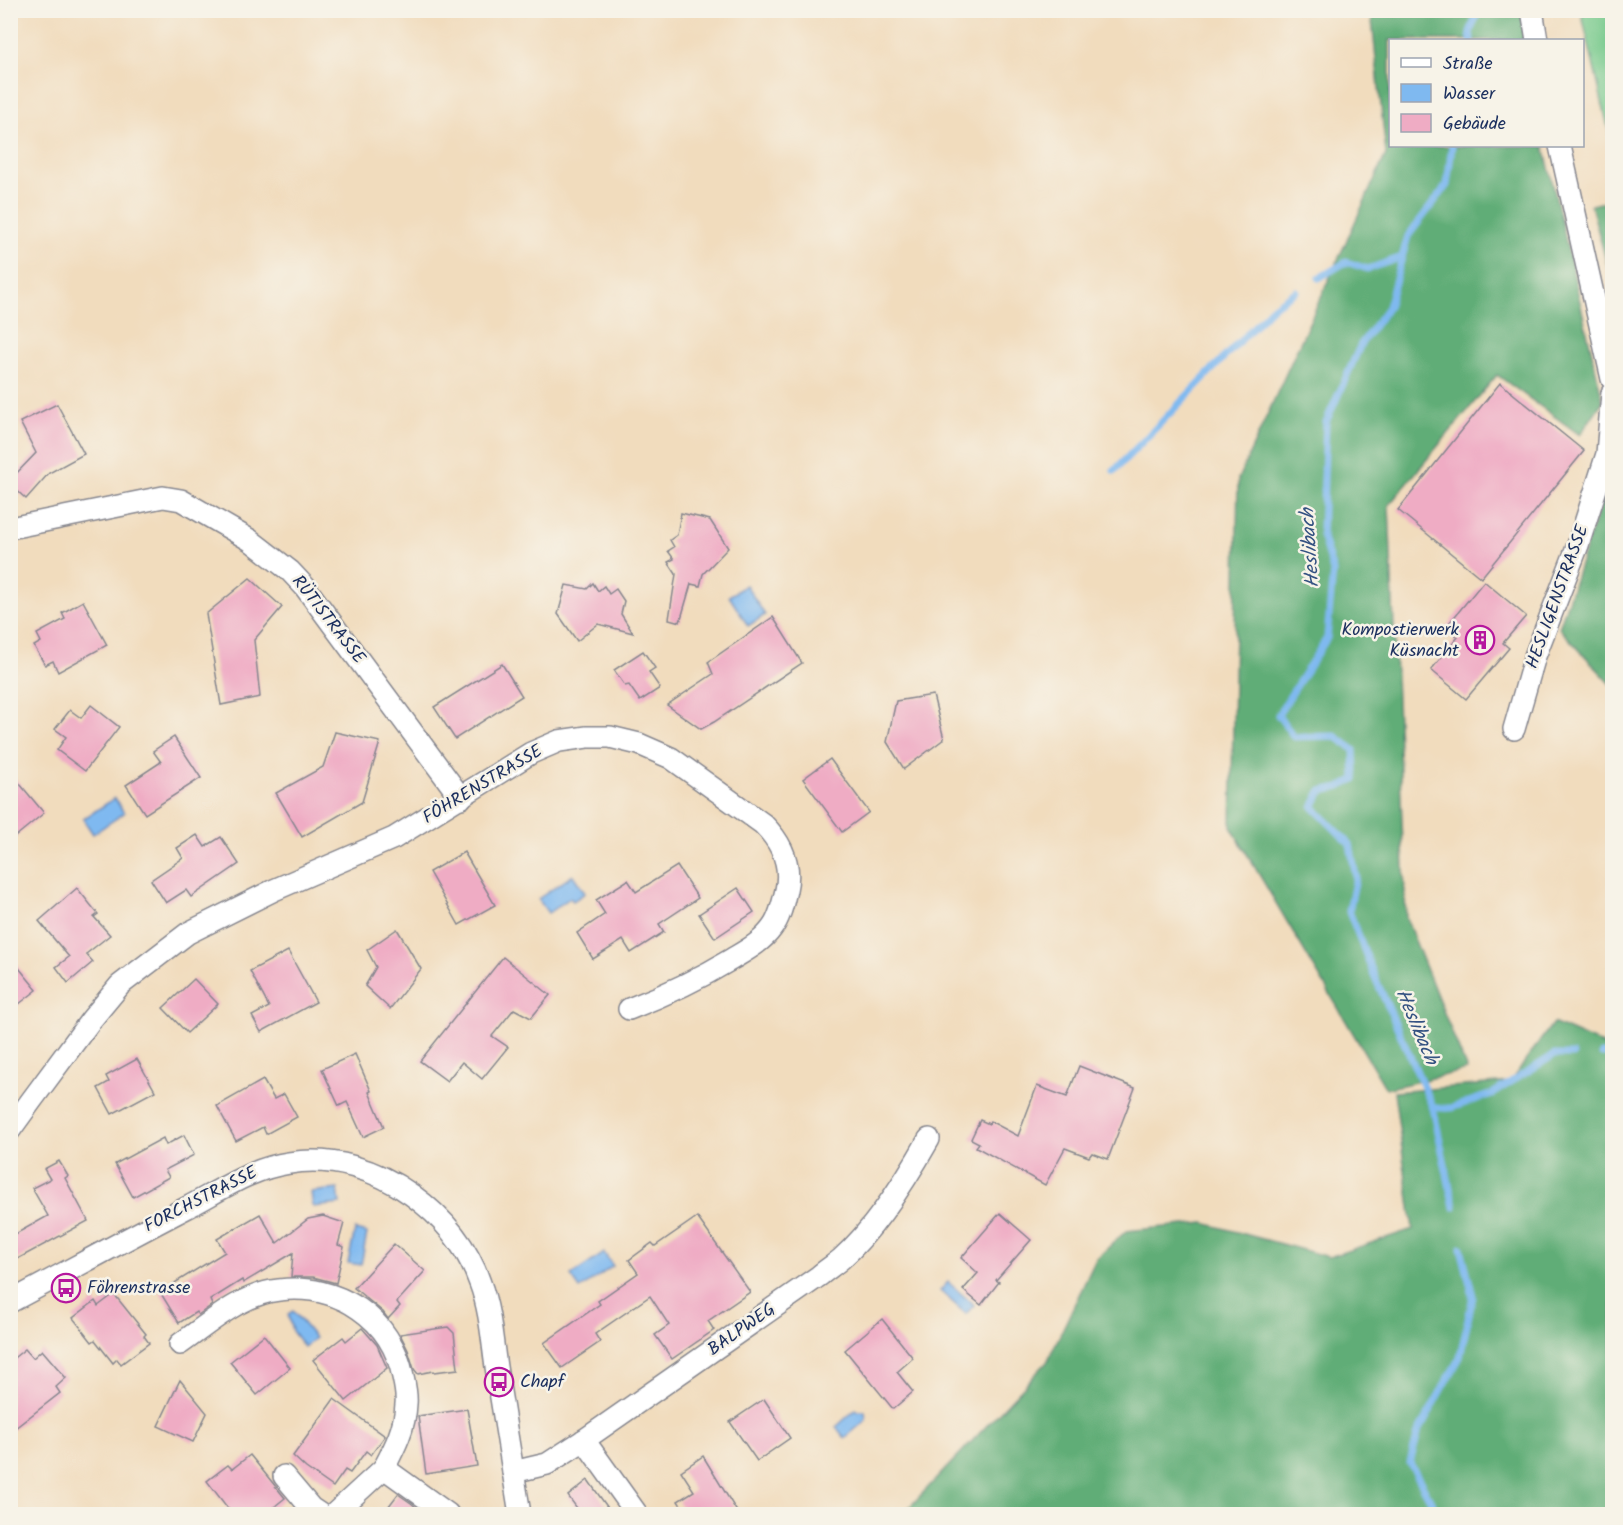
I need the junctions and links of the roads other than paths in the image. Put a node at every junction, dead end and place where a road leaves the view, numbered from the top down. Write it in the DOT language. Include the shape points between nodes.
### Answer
graph roads {
  1 [pos="1532,10"];
  2 [pos="1537,39"];
  3 [pos="1560,147"];
  4 [pos="1612,379"];
  5 [pos="1612,393"];
  6 [pos="10,528"];
  7 [pos="1514,729"];
  8 [pos="461,798"];
  9 [pos="629,1009"];
  10 [pos="10,1130"];
  11 [pos="929,1139"];
  12 [pos="10,1302"];
  13 [pos="180,1344"];
  14 [pos="584,1440"];
  15 [pos="384,1468"];
  16 [pos="513,1472"];
  17 [pos="284,1476"];
  18 [pos="520,1514"];
  19 [pos="320,1515"];
  20 [pos="334,1515"];
  21 [pos="448,1515"];
  22 [pos="637,1515"];
  1 -- 2 [label="street"];
  3 -- 4 [label="street"];
  5 -- 7 [label="street, HESLIGENSTRASSE" via="1607,454 1578,545 1534,656"];
  6 -- 8 [label="street, RÜTISTRASSE" via="163,497 181,500 250,540 305,586"];
  8 -- 9 [label="street, FÖHRENSTRASSE" via="531,753 560,741 610,737 670,758 774,835 788,865 788,876 773,927 753,947 705,975"];
  8 -- 10 [label="street, FÖHRENSTRASSE" via="394,838 274,890 188,933 120,985"];
  11 -- 14 [label="street, BALPWEG" via="888,1204 843,1258"];
  12 -- 16 [label="street, FORCHSTRASSE" via="259,1170 313,1161 333,1161 359,1168 383,1177 424,1203 454,1233 472,1262 486,1298"];
  13 -- 15 [label="street" via="246,1299 279,1290 324,1292 359,1308 390,1341 404,1384 406,1403 400,1438"];
  14 -- 16 [label="street, BALPWEG" via="546,1464"];
  14 -- 22 [label="street"];
  15 -- 20 [label="street"];
  15 -- 21 [label="street"];
  16 -- 18 [label="street, FORCHSTRASSE"];
  17 -- 19 [label="street"];
}
